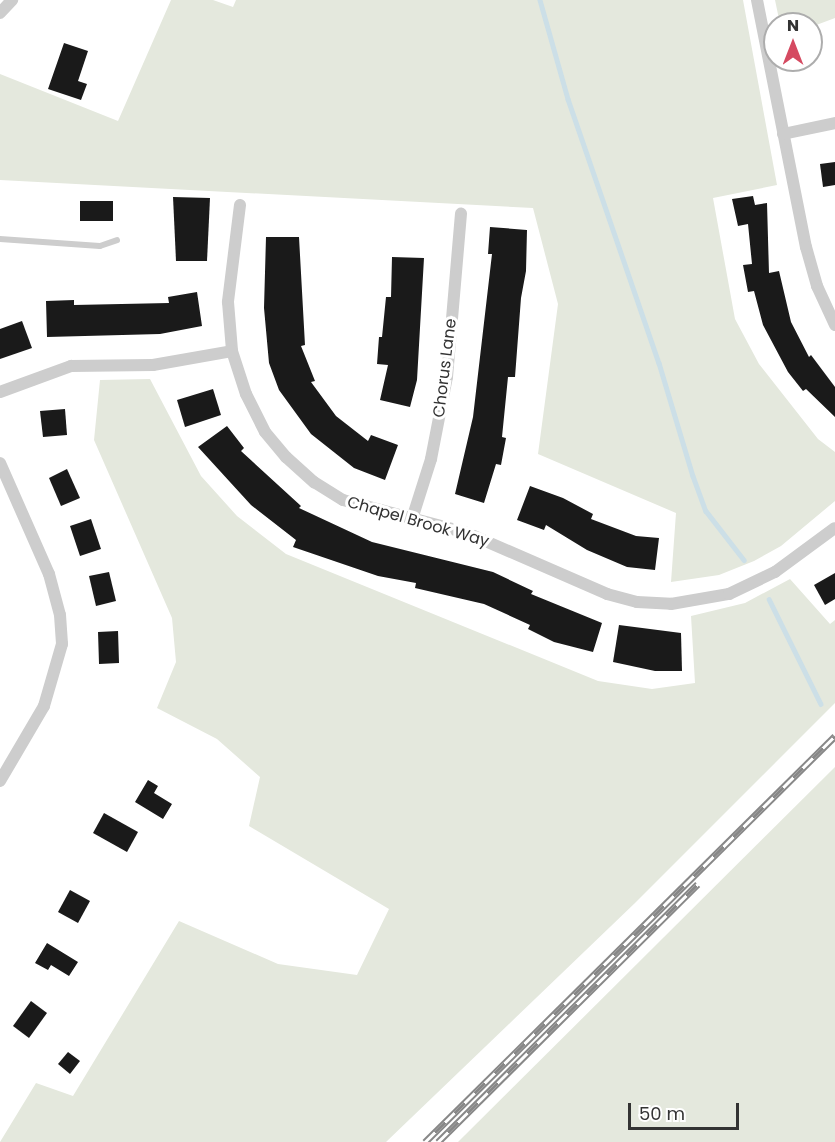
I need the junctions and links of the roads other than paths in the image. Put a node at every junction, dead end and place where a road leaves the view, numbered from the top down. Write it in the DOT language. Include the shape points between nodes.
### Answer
graph roads {
  1 [pos="12,0"];
  2 [pos="756,0"];
  3 [pos="0,13"];
  4 [pos="835,123"];
  5 [pos="783,134"];
  6 [pos="240,205"];
  7 [pos="460,214"];
  8 [pos="0,239"];
  9 [pos="117,240"];
  10 [pos="835,325"];
  11 [pos="232,351"];
  12 [pos="0,392"];
  13 [pos="0,463"];
  14 [pos="412,519"];
  15 [pos="835,528"];
  16 [pos="0,781"];
  1 -- 3 [label="street"];
  2 -- 5 [label="street"];
  4 -- 5 [label="street"];
  5 -- 10 [label="street" via="806,247 817,286"];
  6 -- 11 [label="street, Chapel Brook Way" via="228,302"];
  7 -- 14 [label="street, Chorus Lane" via="447,377 431,459"];
  8 -- 9 [label="lane" via="100,246"];
  11 -- 12 [label="street" via="153,365 70,366"];
  11 -- 14 [label="street, Chapel Brook Way" via="265,432 286,457 314,482 343,500"];
  13 -- 16 [label="street" via="49,574 60,615 62,644 44,706"];
  14 -- 15 [label="street, Chapel Brook Way" via="498,545 607,594 637,602 670,604 729,594 775,572"];
}
